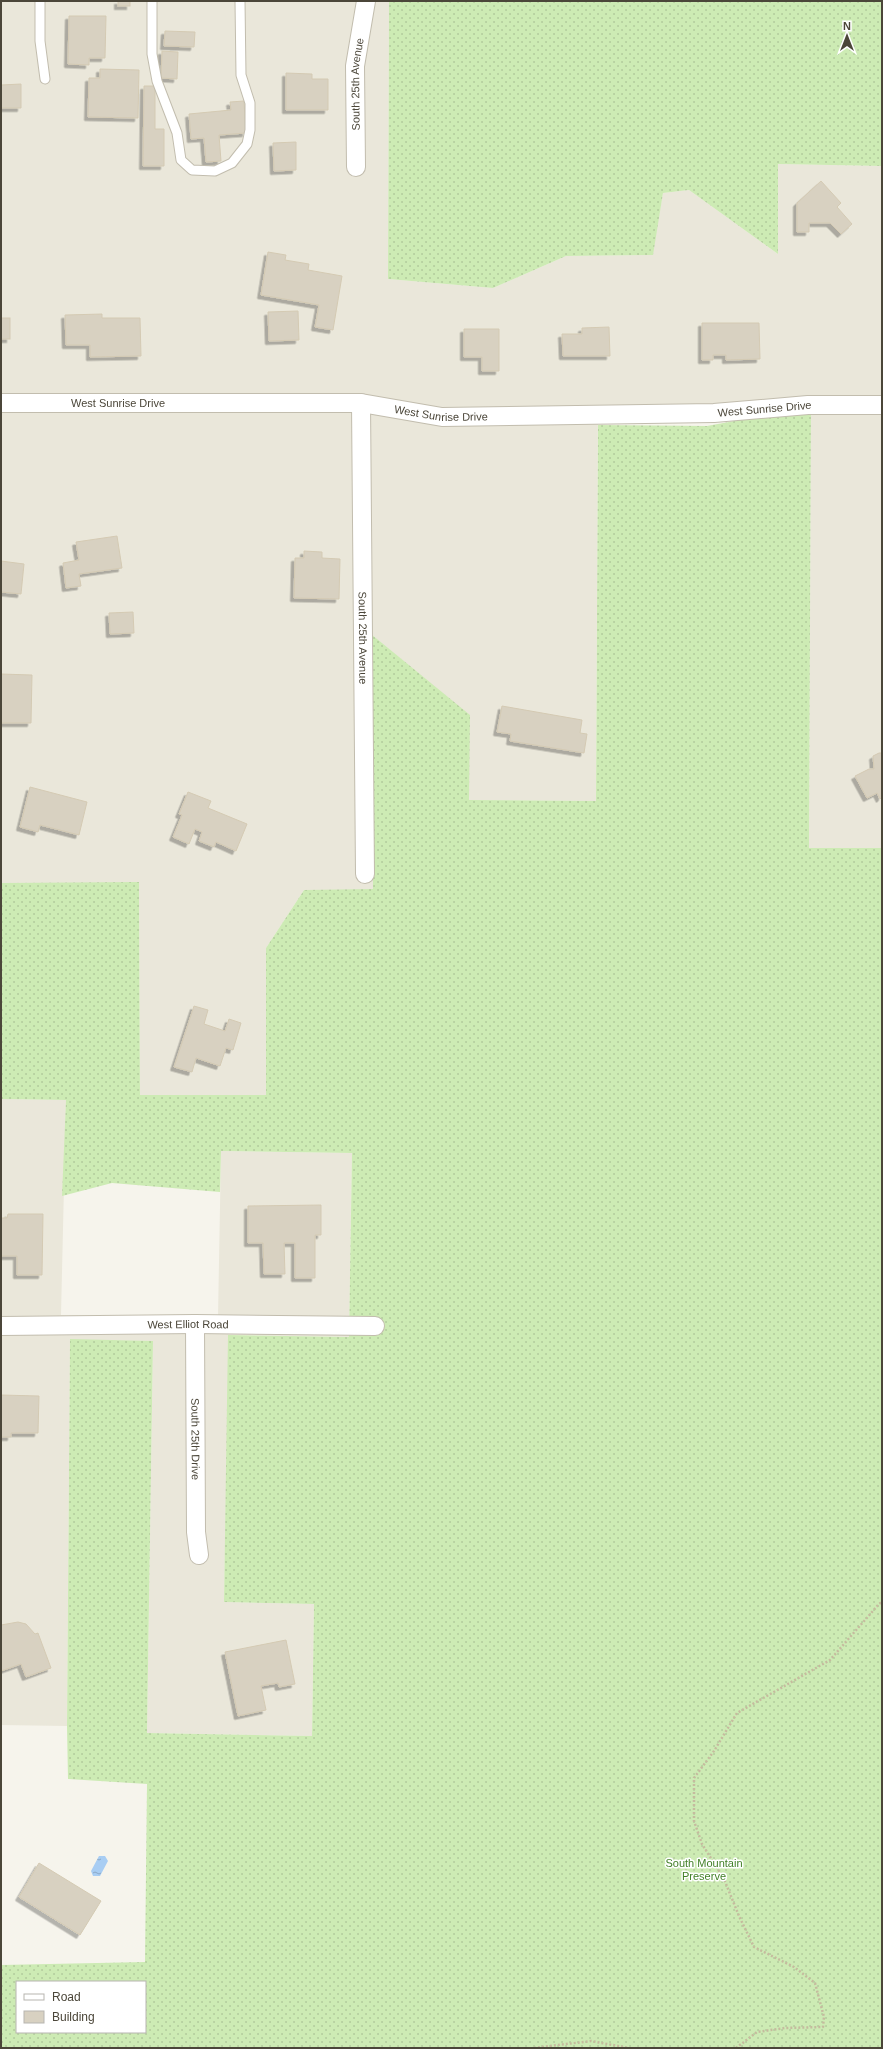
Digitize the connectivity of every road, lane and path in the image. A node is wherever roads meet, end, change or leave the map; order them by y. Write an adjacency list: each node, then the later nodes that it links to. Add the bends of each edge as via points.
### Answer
1 (40, 1): 5 (lane, via 40,41)
2 (152, 1): 3 (lane, via 152,54 156,81 177,133 181,160 192,170 215,171 232,163 247,144 250,130 250,103 241,75)
3 (240, 1)
4 (366, 1): 6 (street, South 25th Avenue, via 355,66)
5 (45, 79)
6 (356, 167)
7 (1, 403): 8 (street, West Sunrise Drive)
8 (361, 403): 9 (street, West Sunrise Drive, via 442,417 714,413 808,405); 10 (street, South 25th Avenue)
9 (882, 405)
10 (365, 874)
11 (195, 1324): 12 (street, West Elliot Road); 13 (street, West Elliot Road); 14 (street, South 25th Drive, via 196,1532)
12 (1, 1326)
13 (375, 1326)
14 (199, 1555)
15 (882, 1602): 18 (path, via 830,1660 737,1713 694,1778 694,1821 702,1844 724,1879 754,1947 794,1967 815,1983 824,2017 823,2027 757,2032)
16 (534, 2048): 17 (path, via 591,2041)
17 (629, 2048)
18 (736, 2048)

